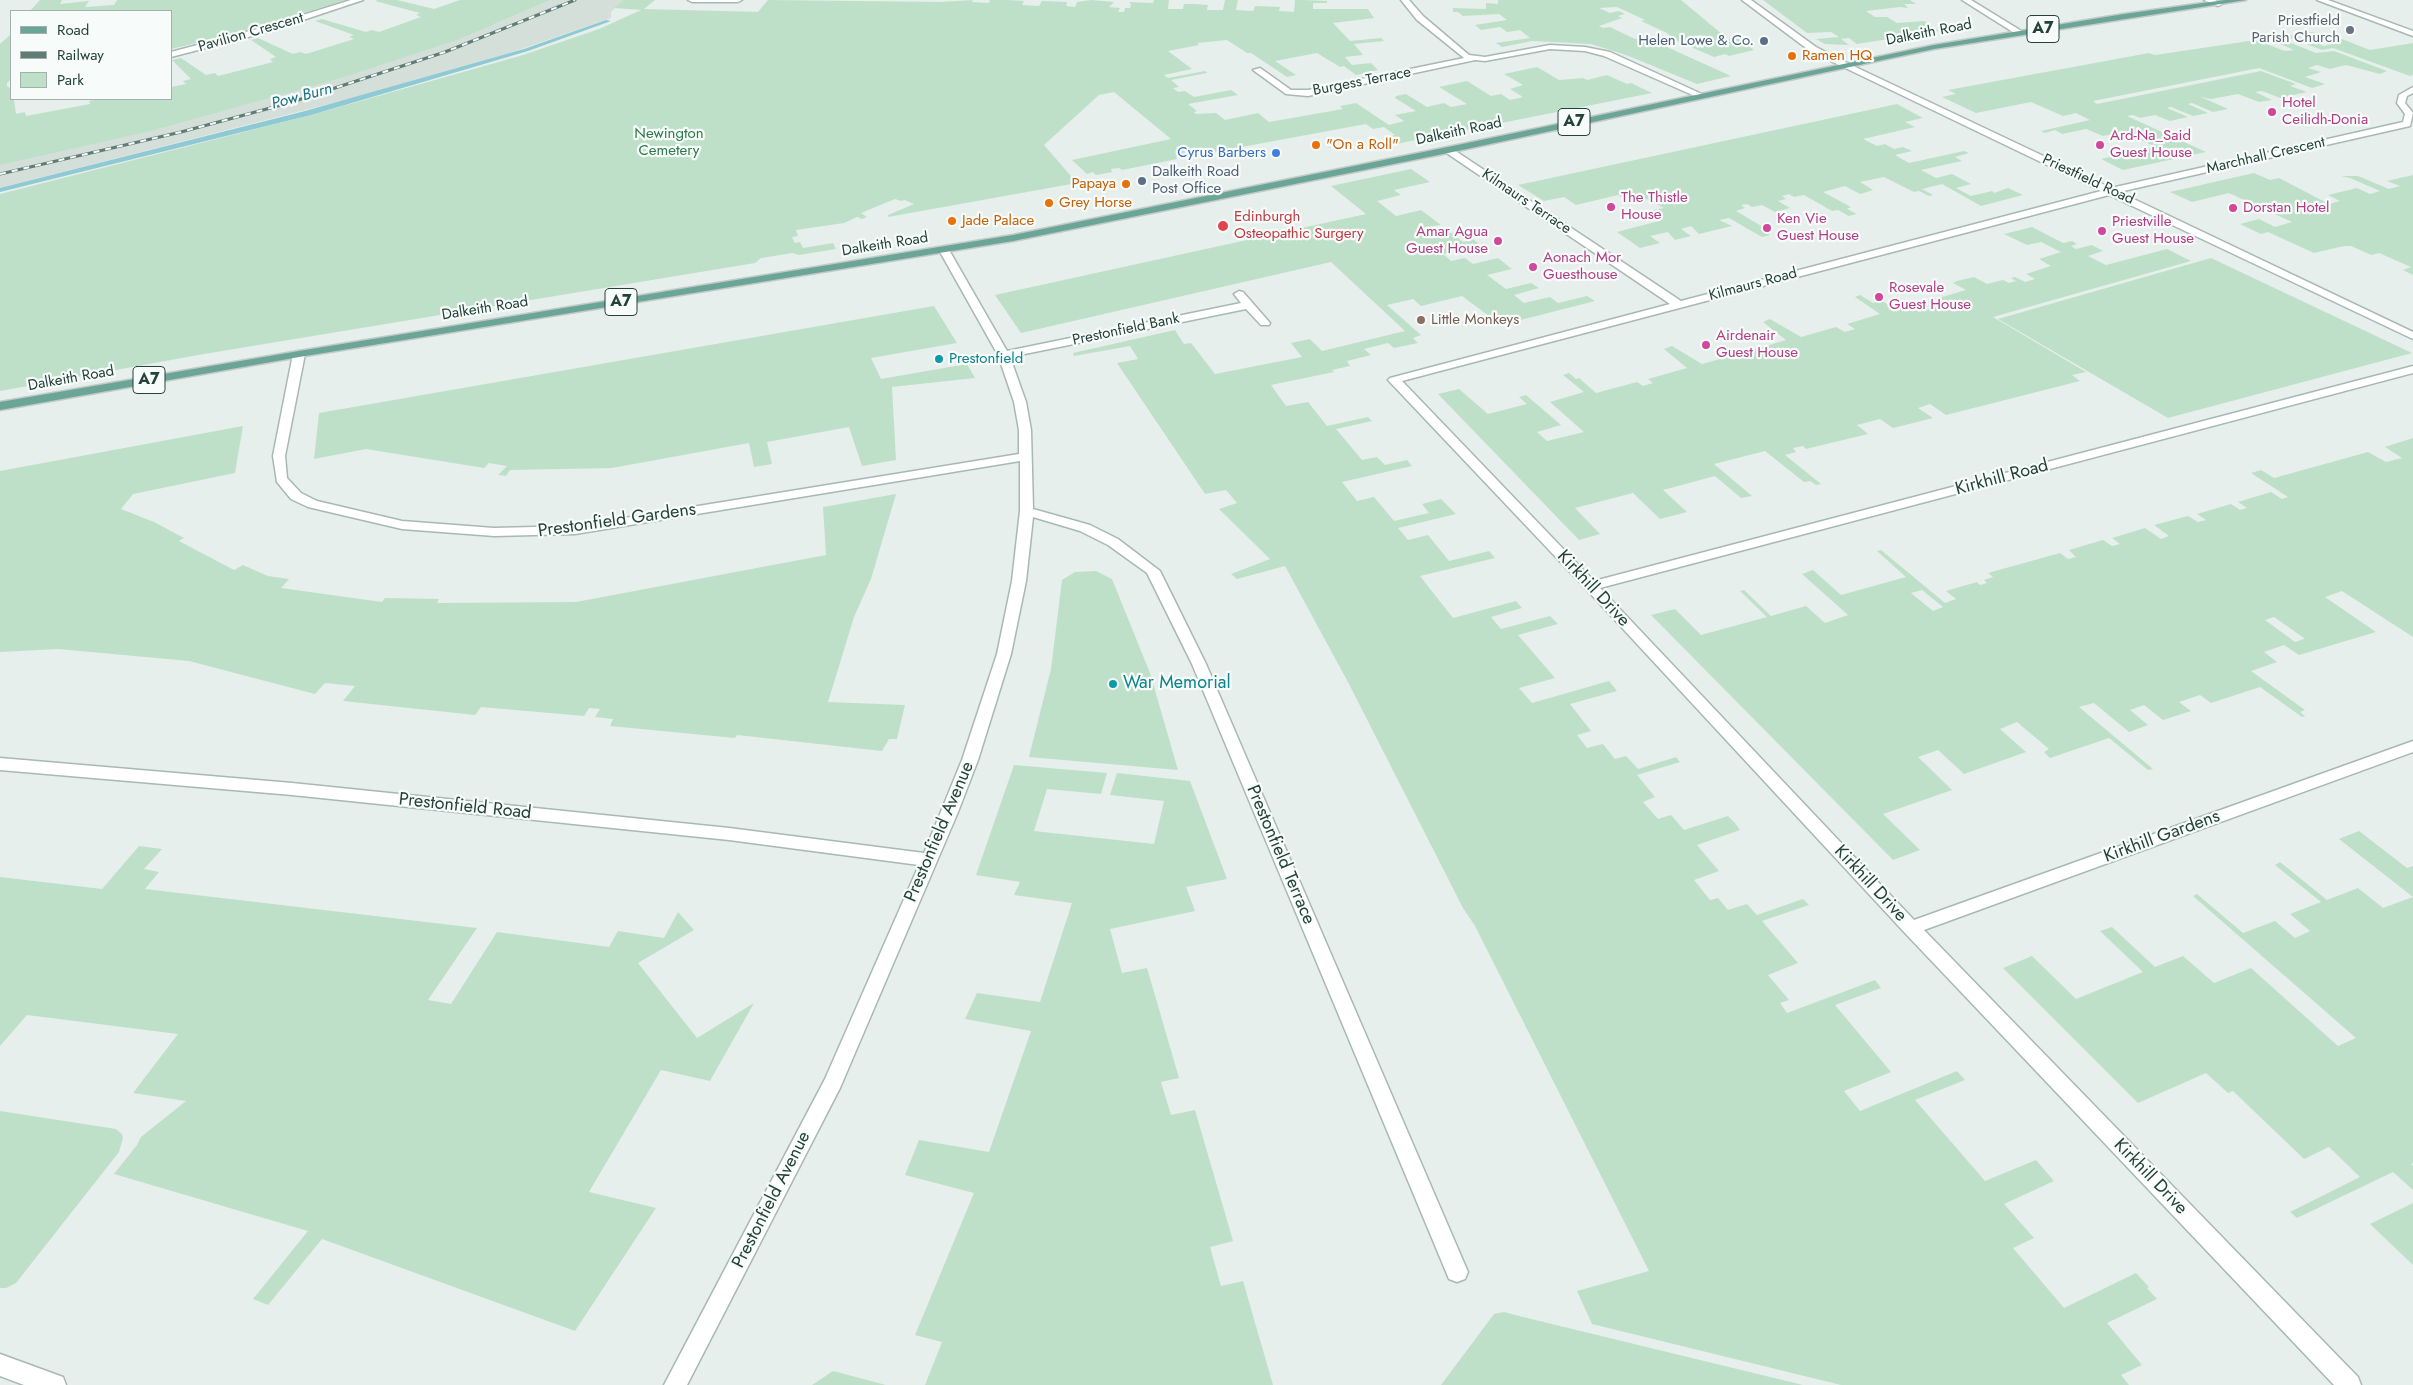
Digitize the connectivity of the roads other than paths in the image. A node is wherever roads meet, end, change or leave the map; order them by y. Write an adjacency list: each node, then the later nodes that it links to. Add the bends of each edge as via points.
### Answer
1 (359, 0): 13 (street, Pavilion Crescent)
2 (692, 0): 3 (street)
3 (738, 0)
4 (1406, 0): 14 (street, via 1420,18)
5 (1746, 0): 15 (street, Priestfield Road, via 1813,49)
6 (1966, 0): 11 (street)
7 (2208, 0): 10 (street)
8 (2242, 0): 10 (main road, Dalkeith Road / A7)
9 (2321, 0): 12 (street)
10 (2218, 4): 11 (main road, Dalkeith Road / A7)
11 (2019, 32): 15 (main road, Dalkeith Road / A7)
12 (2413, 34)
13 (172, 55)
14 (1472, 59): 16 (street, Burgess Terrace, via 1308,93 1289,92); 18 (street, Burgess Terrace, via 1550,47 1586,49 1607,54)
15 (1844, 65): 18 (main road, Dalkeith Road / A7); 21 (street, Priestfield Road)
16 (1257, 70)
17 (2413, 90): 19 (street, Marchhall Crescent, via 2403,95 2401,103)
18 (1700, 95): 20 (main road, Dalkeith Road / A7)
19 (2411, 115): 21 (street, Marchhall Crescent, via 2407,124)
20 (1448, 150): 22 (main road, Dalkeith Road / A7); 25 (street, Kilmaurs Terrace)
21 (2112, 191): 25 (street, Kilmaurs Road); 27 (street, Priestfield Road)
22 (944, 250): 28 (main road, Dalkeith Road / A7); 29 (street, Prestonfield Avenue)
23 (1239, 294): 24 (street)
24 (1249, 305): 26 (street); 29 (street, Prestonfield Bank)
25 (1679, 305): 31 (street, Kilmaurs Road)
26 (1265, 323)
27 (2413, 336)
28 (298, 354): 32 (main road, Dalkeith Road / A7); 33 (street, Prestonfield Gardens, via 279,456 281,479 296,496 313,504 402,525 494,532 575,530)
29 (1004, 355): 33 (street, Prestonfield Avenue, via 1020,402)
30 (2413, 370): 35 (street, Kirkhill Road)
31 (1394, 380): 35 (street, Kirkhill Drive)
32 (0, 406)
33 (1027, 456): 34 (street, Prestonfield Avenue)
34 (1027, 511): 38 (street, Prestonfield Avenue, via 1019,581 1004,654 970,760); 40 (street, Prestonfield Terrace, via 1106,538 1134,555 1153,572 1198,664)
35 (1591, 586): 39 (street, Kirkhill Drive)
36 (2413, 746): 39 (street, Kirkhill Gardens)
37 (0, 764): 38 (street, Prestonfield Road, via 292,789 729,834)
38 (928, 860): 43 (street, Prestonfield Avenue, via 833,1082)
39 (1911, 928): 44 (street, Kirkhill Drive)
40 (1457, 1272)
41 (0, 1365): 42 (street)
42 (55, 1385)
43 (675, 1385)
44 (2350, 1385)

